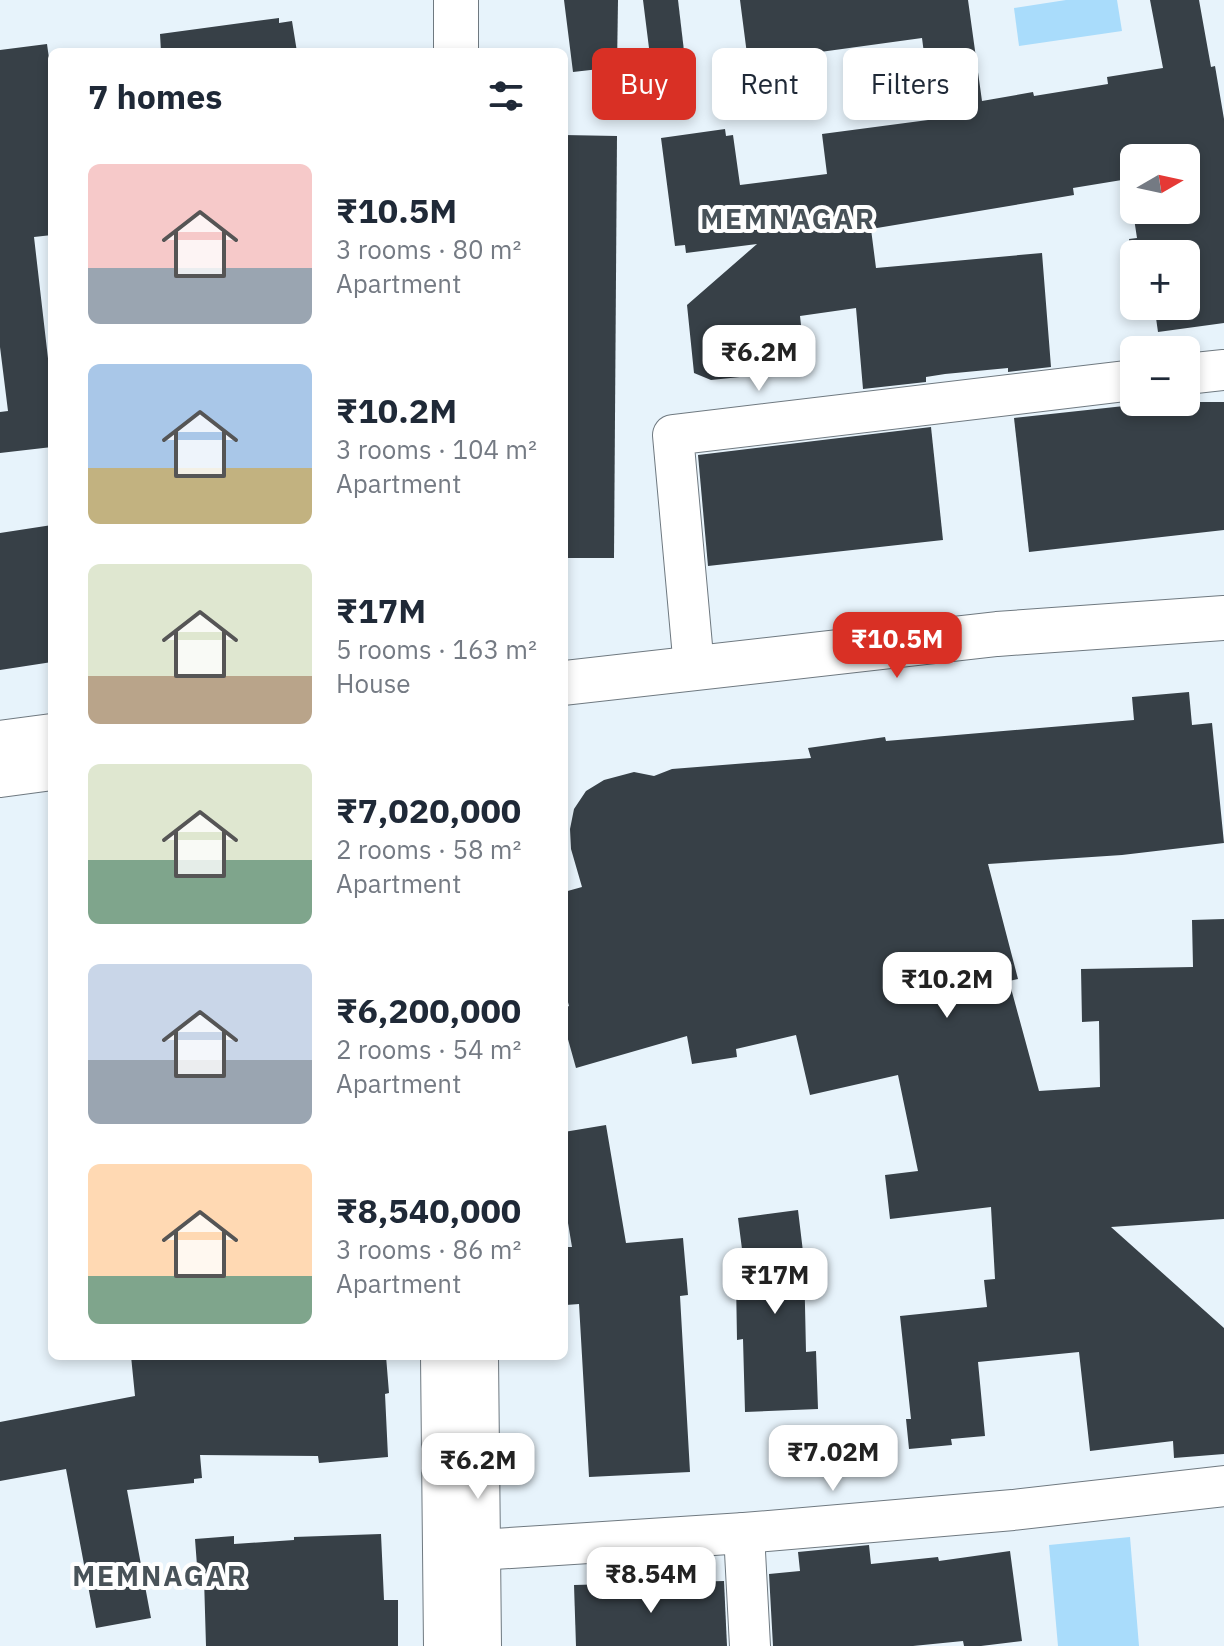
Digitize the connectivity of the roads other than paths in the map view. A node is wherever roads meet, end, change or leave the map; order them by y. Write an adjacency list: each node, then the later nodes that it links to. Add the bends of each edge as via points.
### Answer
1 (430, 0): 3 (street)
2 (456, 0): 4 (street)
3 (430, 48)
4 (456, 48)
5 (1224, 370): 6 (street)
6 (1200, 373)
7 (1120, 382): 10 (street, via 673,435)
8 (1224, 618): 10 (street, via 997,634)
9 (1224, 640): 12 (street, via 999,655)
10 (694, 668): 11 (street)
11 (568, 683)
12 (568, 703)
13 (48, 737): 14 (street)
14 (0, 743)
15 (48, 769): 16 (street)
16 (0, 775)
17 (443, 1360): 21 (street)
18 (476, 1360): 21 (street)
19 (1224, 1486): 20 (street)
20 (744, 1533): 21 (street); 24 (street)
21 (463, 1551): 22 (street); 23 (street)
22 (446, 1646)
23 (479, 1646)
24 (750, 1646)

